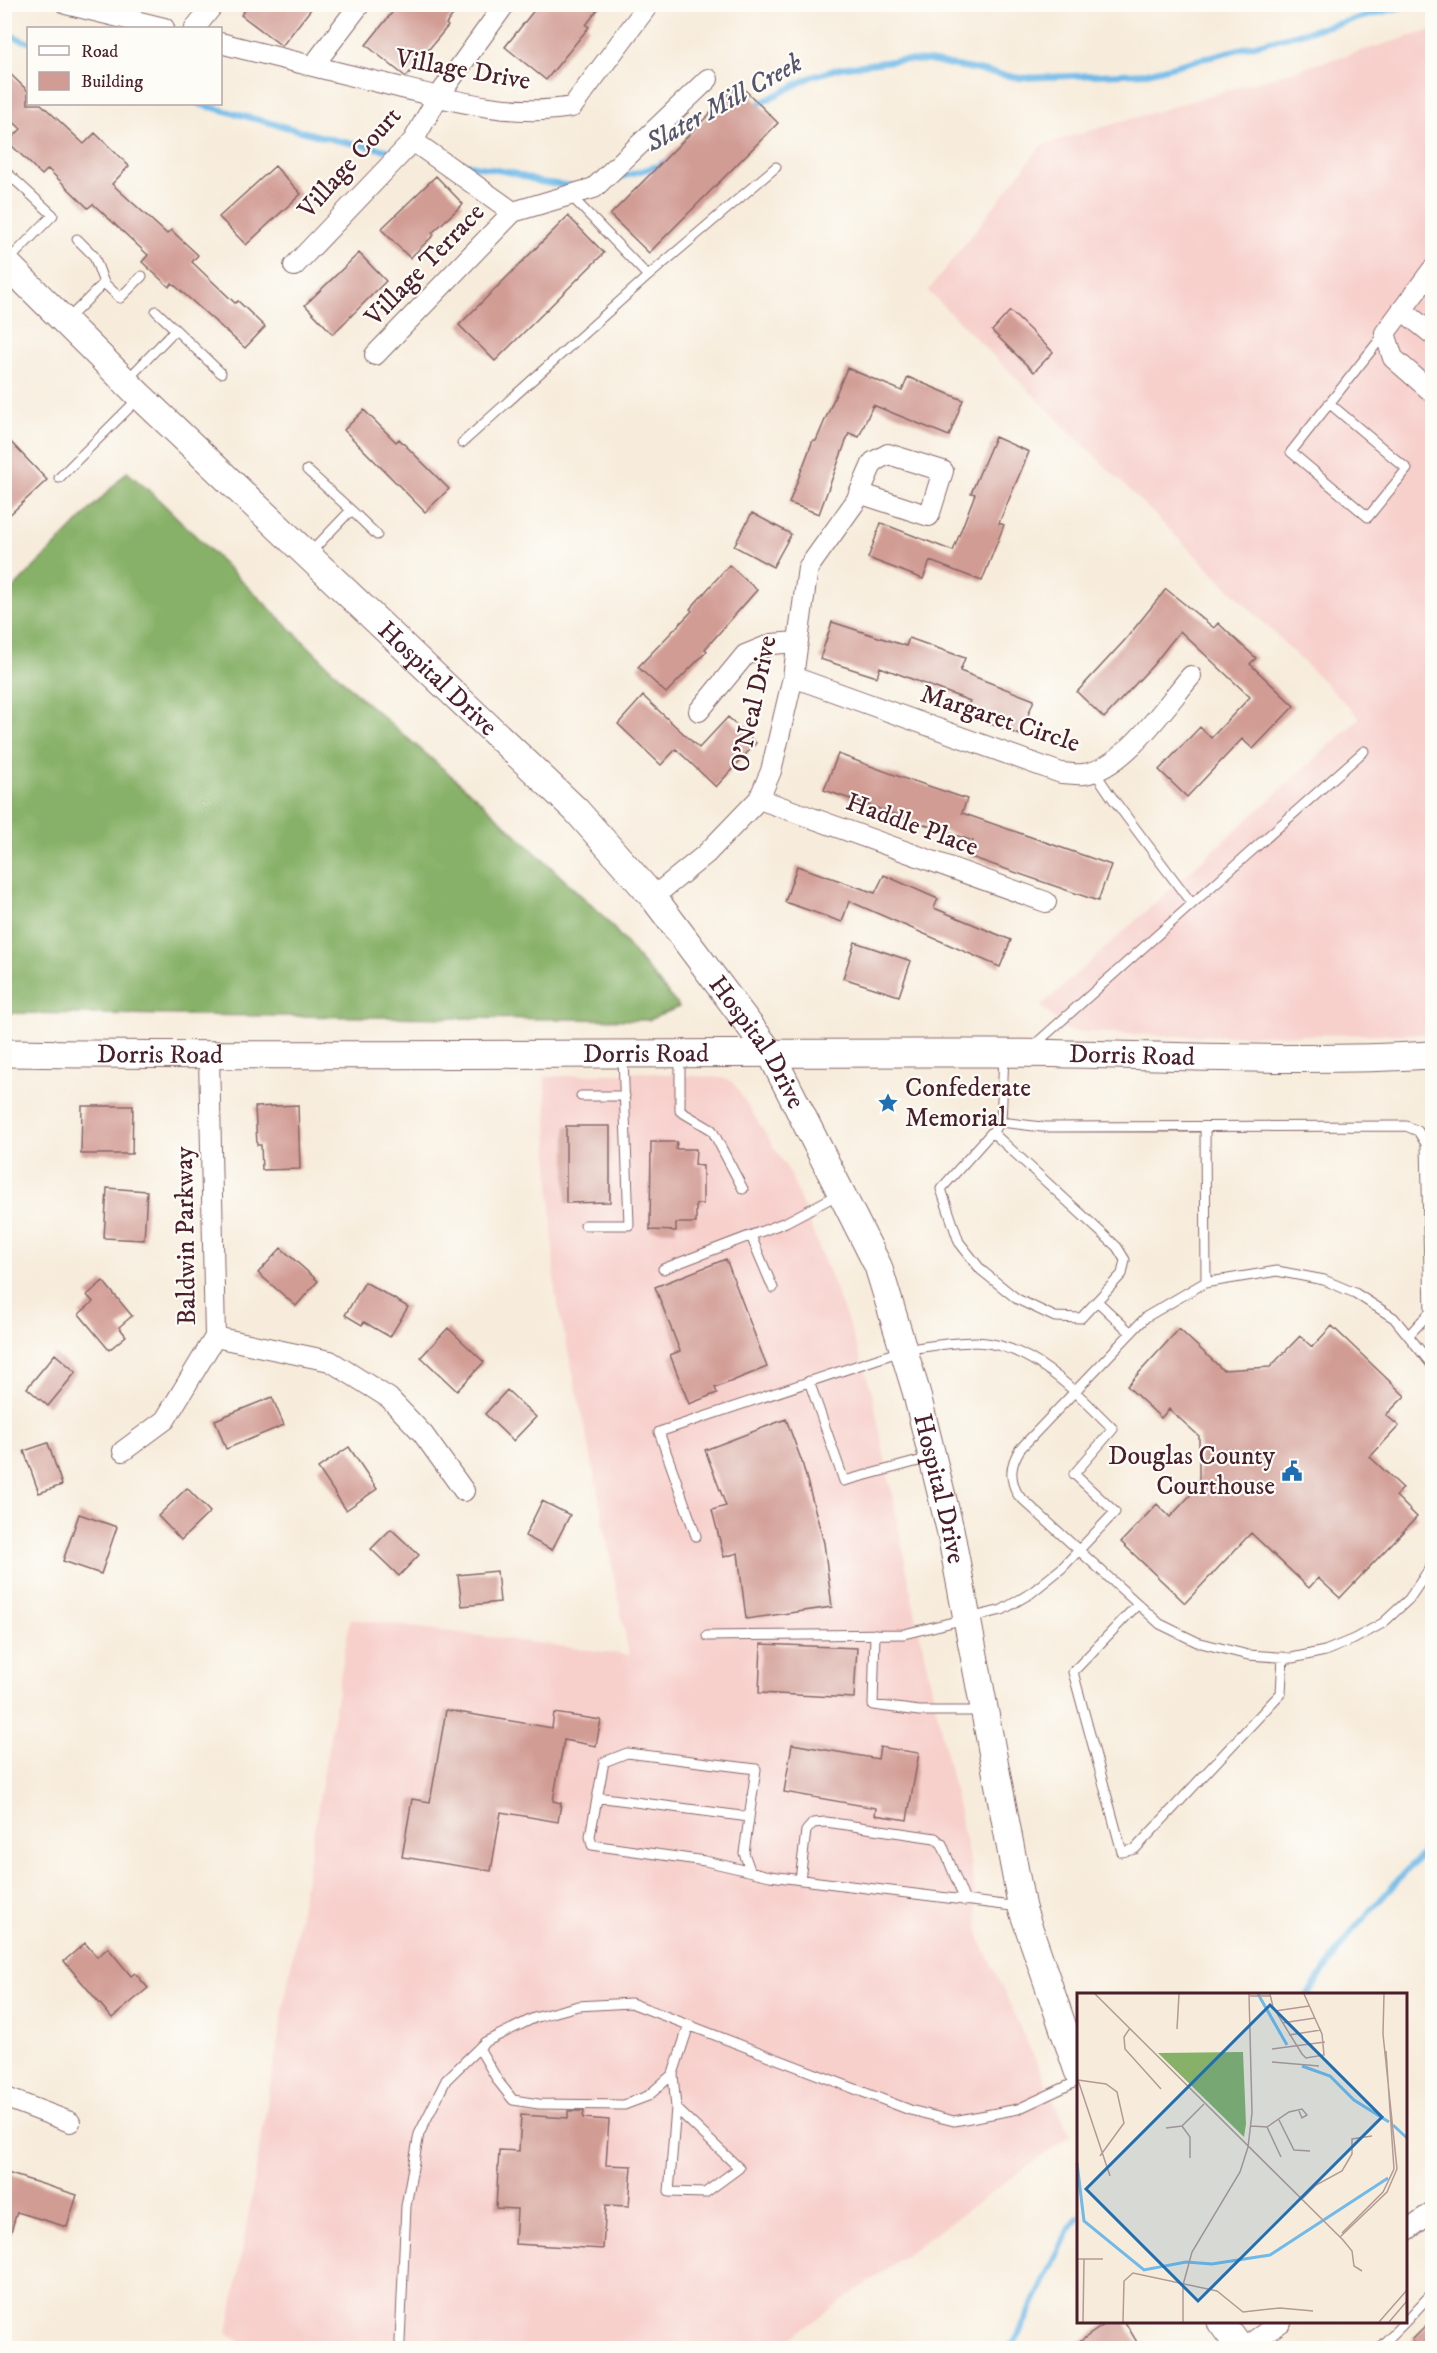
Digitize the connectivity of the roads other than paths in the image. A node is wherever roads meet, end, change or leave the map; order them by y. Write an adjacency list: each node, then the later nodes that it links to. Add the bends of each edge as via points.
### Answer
1 (214, 4): 7 (street)
2 (360, 4): 9 (street)
3 (505, 4): 11 (street, Village Court)
4 (649, 4): 11 (street, Village Drive, via 572,107 515,111)
5 (67, 5): 6 (street)
6 (160, 27)
7 (196, 27)
8 (222, 43): 9 (street, Village Drive)
9 (313, 66): 11 (street, Village Drive)
10 (708, 79): 17 (street, Village Terrace, via 594,188)
11 (438, 97): 12 (street, Village Court)
12 (413, 141): 18 (street, Village Terrace); 20 (street, Village Court)
13 (776, 167): 24 (lane)
14 (4, 170): 15 (lane)
15 (13, 178): 16 (lane); 22 (lane, via 53,215)
16 (4, 187)
17 (570, 195): 18 (street, Village Terrace); 24 (lane)
18 (513, 212): 32 (street, Village Terrace)
19 (77, 239): 25 (lane, via 94,256)
20 (294, 266)
21 (1432, 270): 26 (street)
22 (9, 273): 28 (street, Hospital Drive)
23 (142, 276): 25 (lane, via 120,298)
24 (648, 276): 37 (lane)
25 (104, 283): 28 (lane)
26 (1402, 310): 30 (street); 31 (street)
27 (156, 311): 29 (lane)
28 (66, 322): 34 (street, Hospital Drive)
29 (176, 330): 33 (lane); 34 (lane)
30 (1385, 333): 35 (street, via 1393,358); 36 (lane)
31 (1432, 334)
32 (375, 355)
33 (221, 373)
34 (133, 389): 39 (lane); 43 (street, Hospital Drive)
35 (1432, 392)
36 (1329, 403): 36 (lane, via 1290,452 1368,517 1407,469)
37 (462, 443)
38 (307, 470): 41 (lane)
39 (59, 478)
40 (860, 493): 44 (street, O'Neal Drive, via 808,568)
41 (351, 510): 42 (lane); 43 (lane)
42 (377, 535)
43 (307, 555): 51 (street, Hospital Drive, via 576,810)
44 (796, 642): 46 (street, O'Neal Drive); 47 (street, via 772,644 745,655)
45 (1191, 676): 49 (street, Margaret Circle, via 1133,745 1113,763)
46 (793, 677): 49 (street, Margaret Circle, via 1061,773 1085,774); 50 (street, O'Neal Drive, via 771,771)
47 (699, 711)
48 (1364, 751): 53 (lane)
49 (1094, 770): 53 (lane)
50 (759, 799): 51 (street, O'Neal Drive, via 706,854); 52 (street, Haddle Place)
51 (653, 897): 57 (street, Hospital Drive)
52 (1046, 902)
53 (1192, 904): 55 (lane)
54 (4, 1053): 60 (street, Dorris Road)
55 (1014, 1053): 57 (street, Dorris Road); 59 (street, Dorris Road, via 1356,1059); 63 (lane)
56 (680, 1054): 57 (street, Dorris Road); 58 (street, Dorris Road); 66 (lane, via 680,1111 712,1130)
57 (771, 1054): 67 (street, Hospital Drive)
58 (623, 1055): 60 (street, Dorris Road); 62 (lane)
59 (1432, 1055)
60 (209, 1056): 76 (street, Baldwin Parkway)
61 (581, 1096): 62 (lane)
62 (625, 1096): 68 (lane, via 629,1226)
63 (1001, 1122): 64 (lane, via 1042,1127); 65 (lane)
64 (1205, 1127): 71 (lane); 75 (lane, via 1406,1126 1418,1131 1426,1144 1430,1312)
65 (992, 1132): 73 (lane, via 1117,1247 1125,1260 1122,1274); 73 (lane, via 941,1189 959,1242 981,1270 1017,1299 1055,1317 1081,1318)
66 (743, 1189)
67 (841, 1193): 69 (lane); 77 (street, Hospital Drive, via 878,1266)
68 (585, 1225)
69 (751, 1236): 70 (lane); 72 (lane)
70 (663, 1269)
71 (1206, 1283): 74 (lane, via 1146,1317); 75 (lane, via 1277,1271 1324,1280 1355,1293 1394,1318)
72 (773, 1288)
73 (1097, 1301): 74 (lane)
74 (1131, 1333): 80 (lane)
75 (1409, 1335): 78 (lane)
76 (215, 1337): 81 (street, Baldwin Parkway, via 165,1420); 83 (street, via 330,1360 389,1398 423,1434)
77 (904, 1350): 79 (lane); 80 (lane, via 979,1342 1015,1351); 82 (street, Hospital Drive)
78 (1432, 1365)
79 (809, 1381): 82 (lane, via 844,1481); 84 (lane, via 659,1432)
80 (1075, 1391): 85 (lane, via 1020,1449 1011,1473 1018,1495); 85 (lane, via 1113,1429 1074,1474 1114,1512)
81 (123, 1451)
82 (932, 1457): 88 (street, Hospital Drive)
83 (464, 1491)
84 (696, 1536)
85 (1078, 1551): 87 (lane); 88 (lane, via 1031,1593 1002,1610)
86 (1432, 1564): 91 (lane, via 1409,1599 1383,1623 1325,1651)
87 (1138, 1604): 91 (lane, via 1160,1624 1197,1642 1248,1655); 91 (lane, via 1073,1672 1122,1852 1134,1849 1281,1693)
88 (966, 1618): 89 (lane, via 904,1634); 92 (street, Hospital Drive)
89 (875, 1634): 90 (lane); 92 (lane, via 873,1706)
90 (707, 1636)
91 (1283, 1658)
92 (983, 1711): 98 (street, Hospital Drive)
93 (597, 1797): 94 (lane); 94 (lane, via 604,1762 627,1753 756,1769); 95 (lane, via 592,1845)
94 (749, 1817): 95 (lane, via 744,1853)
95 (750, 1870): 96 (lane)
96 (800, 1880): 97 (lane); 97 (lane, via 806,1831 813,1823 826,1822 935,1838 942,1844)
97 (965, 1901): 98 (lane)
98 (1022, 1908): 101 (street, Hospital Drive)
99 (689, 2025): 100 (lane, via 631,2003 578,2006 534,2018); 102 (lane); 103 (lane, via 910,2110 954,2121 1018,2109)
100 (479, 2048): 102 (lane, via 513,2100 540,2104 624,2105 648,2096); 114 (lane, via 446,2080 419,2134 406,2206)
101 (1077, 2069)
102 (673, 2074): 105 (lane)
103 (1077, 2081)
104 (4, 2097): 106 (street)
105 (676, 2108): 105 (lane, via 739,2168 705,2193 669,2192)
106 (70, 2122)
107 (1432, 2212): 108 (street)
108 (1407, 2230)
109 (1432, 2293): 110 (lane)
110 (1407, 2319)
111 (1222, 2323): 115 (street)
112 (1280, 2323): 115 (street)
113 (1403, 2323): 116 (lane)
114 (400, 2342)
115 (1242, 2349)
116 (1379, 2349)

